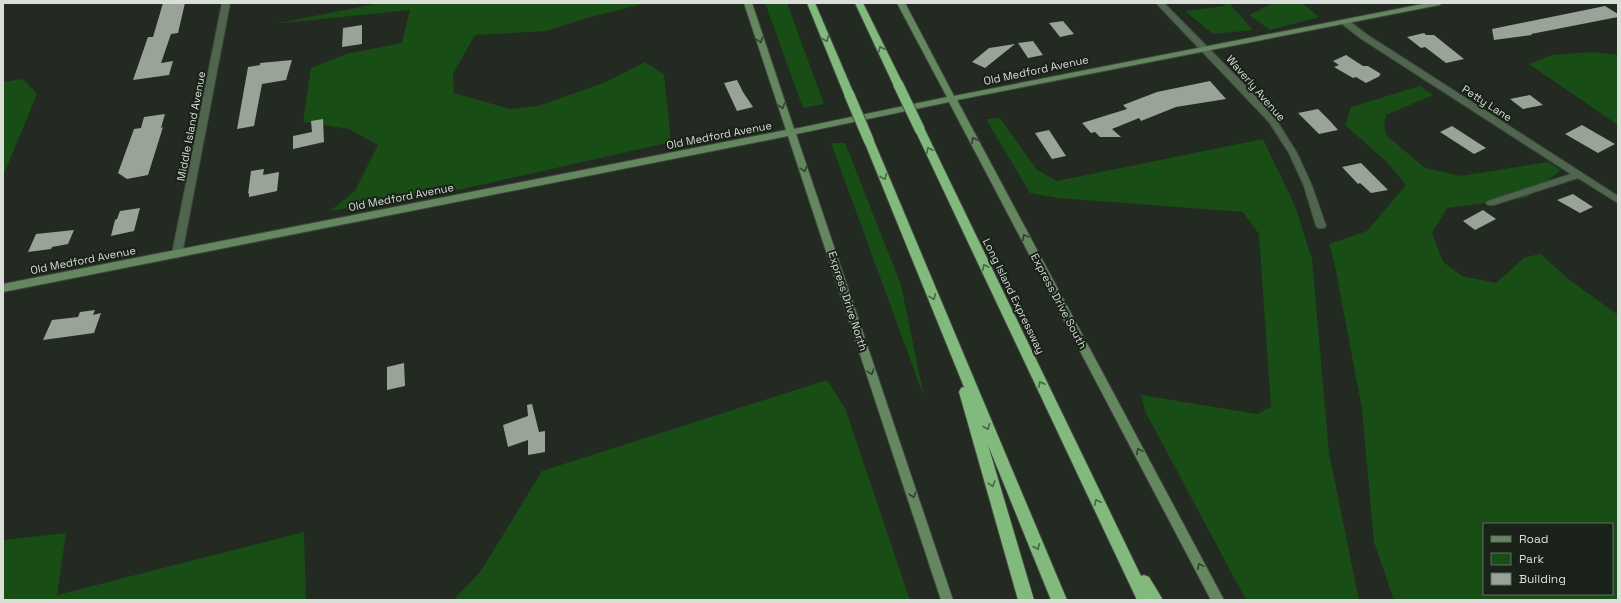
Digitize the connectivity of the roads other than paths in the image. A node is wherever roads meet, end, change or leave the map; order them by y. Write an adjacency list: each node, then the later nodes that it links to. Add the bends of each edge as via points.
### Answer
1 (226, 3): 16 (street, Middle Island Avenue)
2 (748, 3): 11 (street, Express Drive North, one-way to 11)
3 (811, 3): 18 (highway, one-way to 18, bridge)
4 (859, 3): 19 (highway, Long Island Expressway, one-way to 4, bridge)
5 (901, 3): 10 (street, Express Drive South)
6 (1160, 3): 9 (street, Waverly Avenue)
7 (1439, 3): 8 (street, Old Medford Avenue)
8 (1345, 22): 9 (street, Old Medford Avenue); 12 (street, Petty Lane)
9 (1205, 48): 10 (street, Old Medford Avenue); 15 (street, Waverly Avenue, via 1272,120 1293,153 1308,186)
10 (952, 99): 11 (street, Old Medford Avenue); 25 (street, Express Drive South, one-way to 10)
11 (791, 132): 16 (street, Old Medford Avenue); 20 (street, Express Drive North, one-way to 20)
12 (1578, 175): 13 (street, Petty Lane); 14 (street)
13 (1618, 200)
14 (1491, 203)
15 (1320, 226)
16 (177, 254): 17 (street, Old Medford Avenue)
17 (3, 288)
18 (950, 339): 21 (highway, one-way to 21); 22 (highway, one-way to 22)
19 (1108, 524): 23 (highway, Long Island Expressway); 24 (highway)
20 (947, 600)
21 (1026, 600)
22 (1059, 600)
23 (1145, 600)
24 (1154, 600)
25 (1218, 600)

